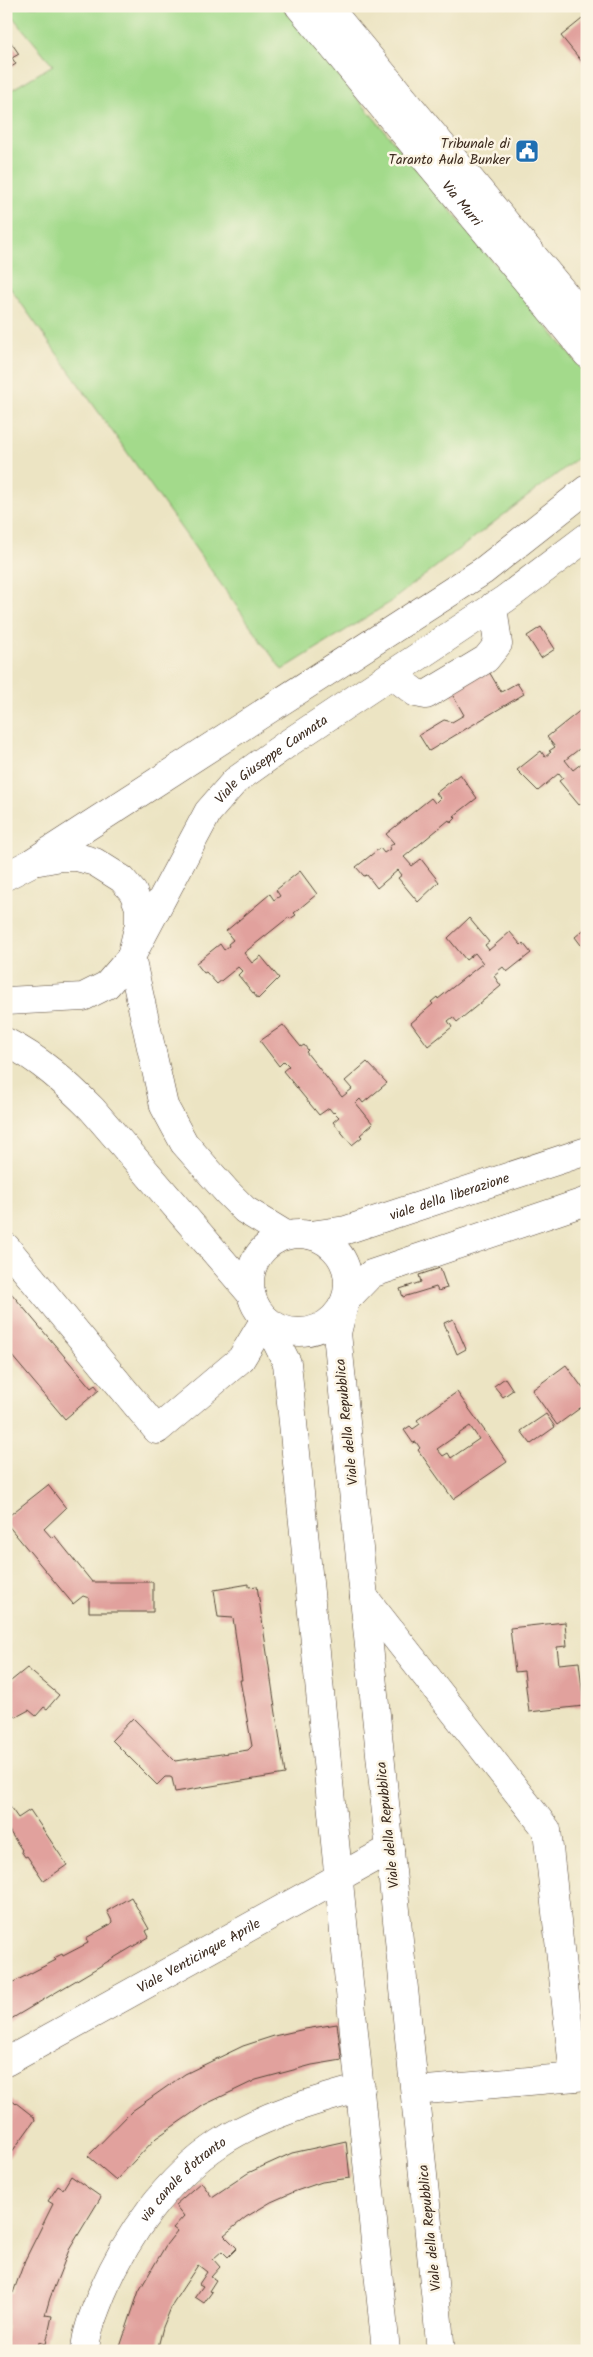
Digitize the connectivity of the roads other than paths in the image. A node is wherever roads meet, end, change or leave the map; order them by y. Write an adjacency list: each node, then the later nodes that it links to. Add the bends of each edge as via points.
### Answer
1 (299, 6): 4 (street, Via Murri)
2 (327, 6): 3 (street, Via Murri)
3 (587, 321)
4 (587, 354)
5 (587, 489): 8 (street, via 483,571)
6 (587, 537): 7 (street, Viale Giuseppe Cannata)
7 (493, 606): 9 (street, Viale Giuseppe Cannata); 9 (street, via 498,644 486,659 426,695 416,694)
8 (383, 638): 9 (street); 10 (street)
9 (396, 671): 12 (street, Viale Giuseppe Cannata, via 255,766 218,798 196,832)
10 (31, 863): 11 (street); 12 (street, via 77,857 95,862 122,879 138,907 139,924)
11 (6, 876)
12 (131, 957): 13 (street, Viale Giuseppe Cannata, via 107,985 83,997); 17 (street, via 164,1106 184,1143 245,1210)
13 (6, 1001)
14 (6, 1042): 19 (street, via 64,1080)
15 (587, 1151): 17 (street, viale della liberazione, via 346,1230)
16 (587, 1201): 20 (street, via 371,1274)
17 (298, 1235): 19 (street, via 272,1242 261,1252 250,1279); 20 (street, via 326,1241 338,1252 346,1267 349,1284)
18 (6, 1247): 21 (street, via 157,1430 241,1359)
19 (251, 1294): 21 (street)
20 (345, 1300): 21 (street, via 331,1320 310,1331 278,1328); 22 (street, Viale della Repubblica, via 337,1333)
21 (266, 1319): 24 (street, via 286,1363)
22 (364, 1597): 23 (street, Viale della Repubblica); 26 (street, via 548,1830)
23 (390, 1849): 24 (street, Viale Venticinque Aprile); 28 (street, Viale della Repubblica)
24 (340, 1877): 25 (street, Viale Venticinque Aprile); 27 (street)
25 (6, 2062)
26 (581, 2077): 28 (street)
27 (361, 2088): 29 (street, via canale d'otranto, via 298,2105 257,2124 220,2143 188,2169 137,2226 115,2264 94,2312); 30 (street)
28 (415, 2090): 31 (street, Viale della Repubblica)
29 (84, 2351)
30 (386, 2351)
31 (441, 2351)

